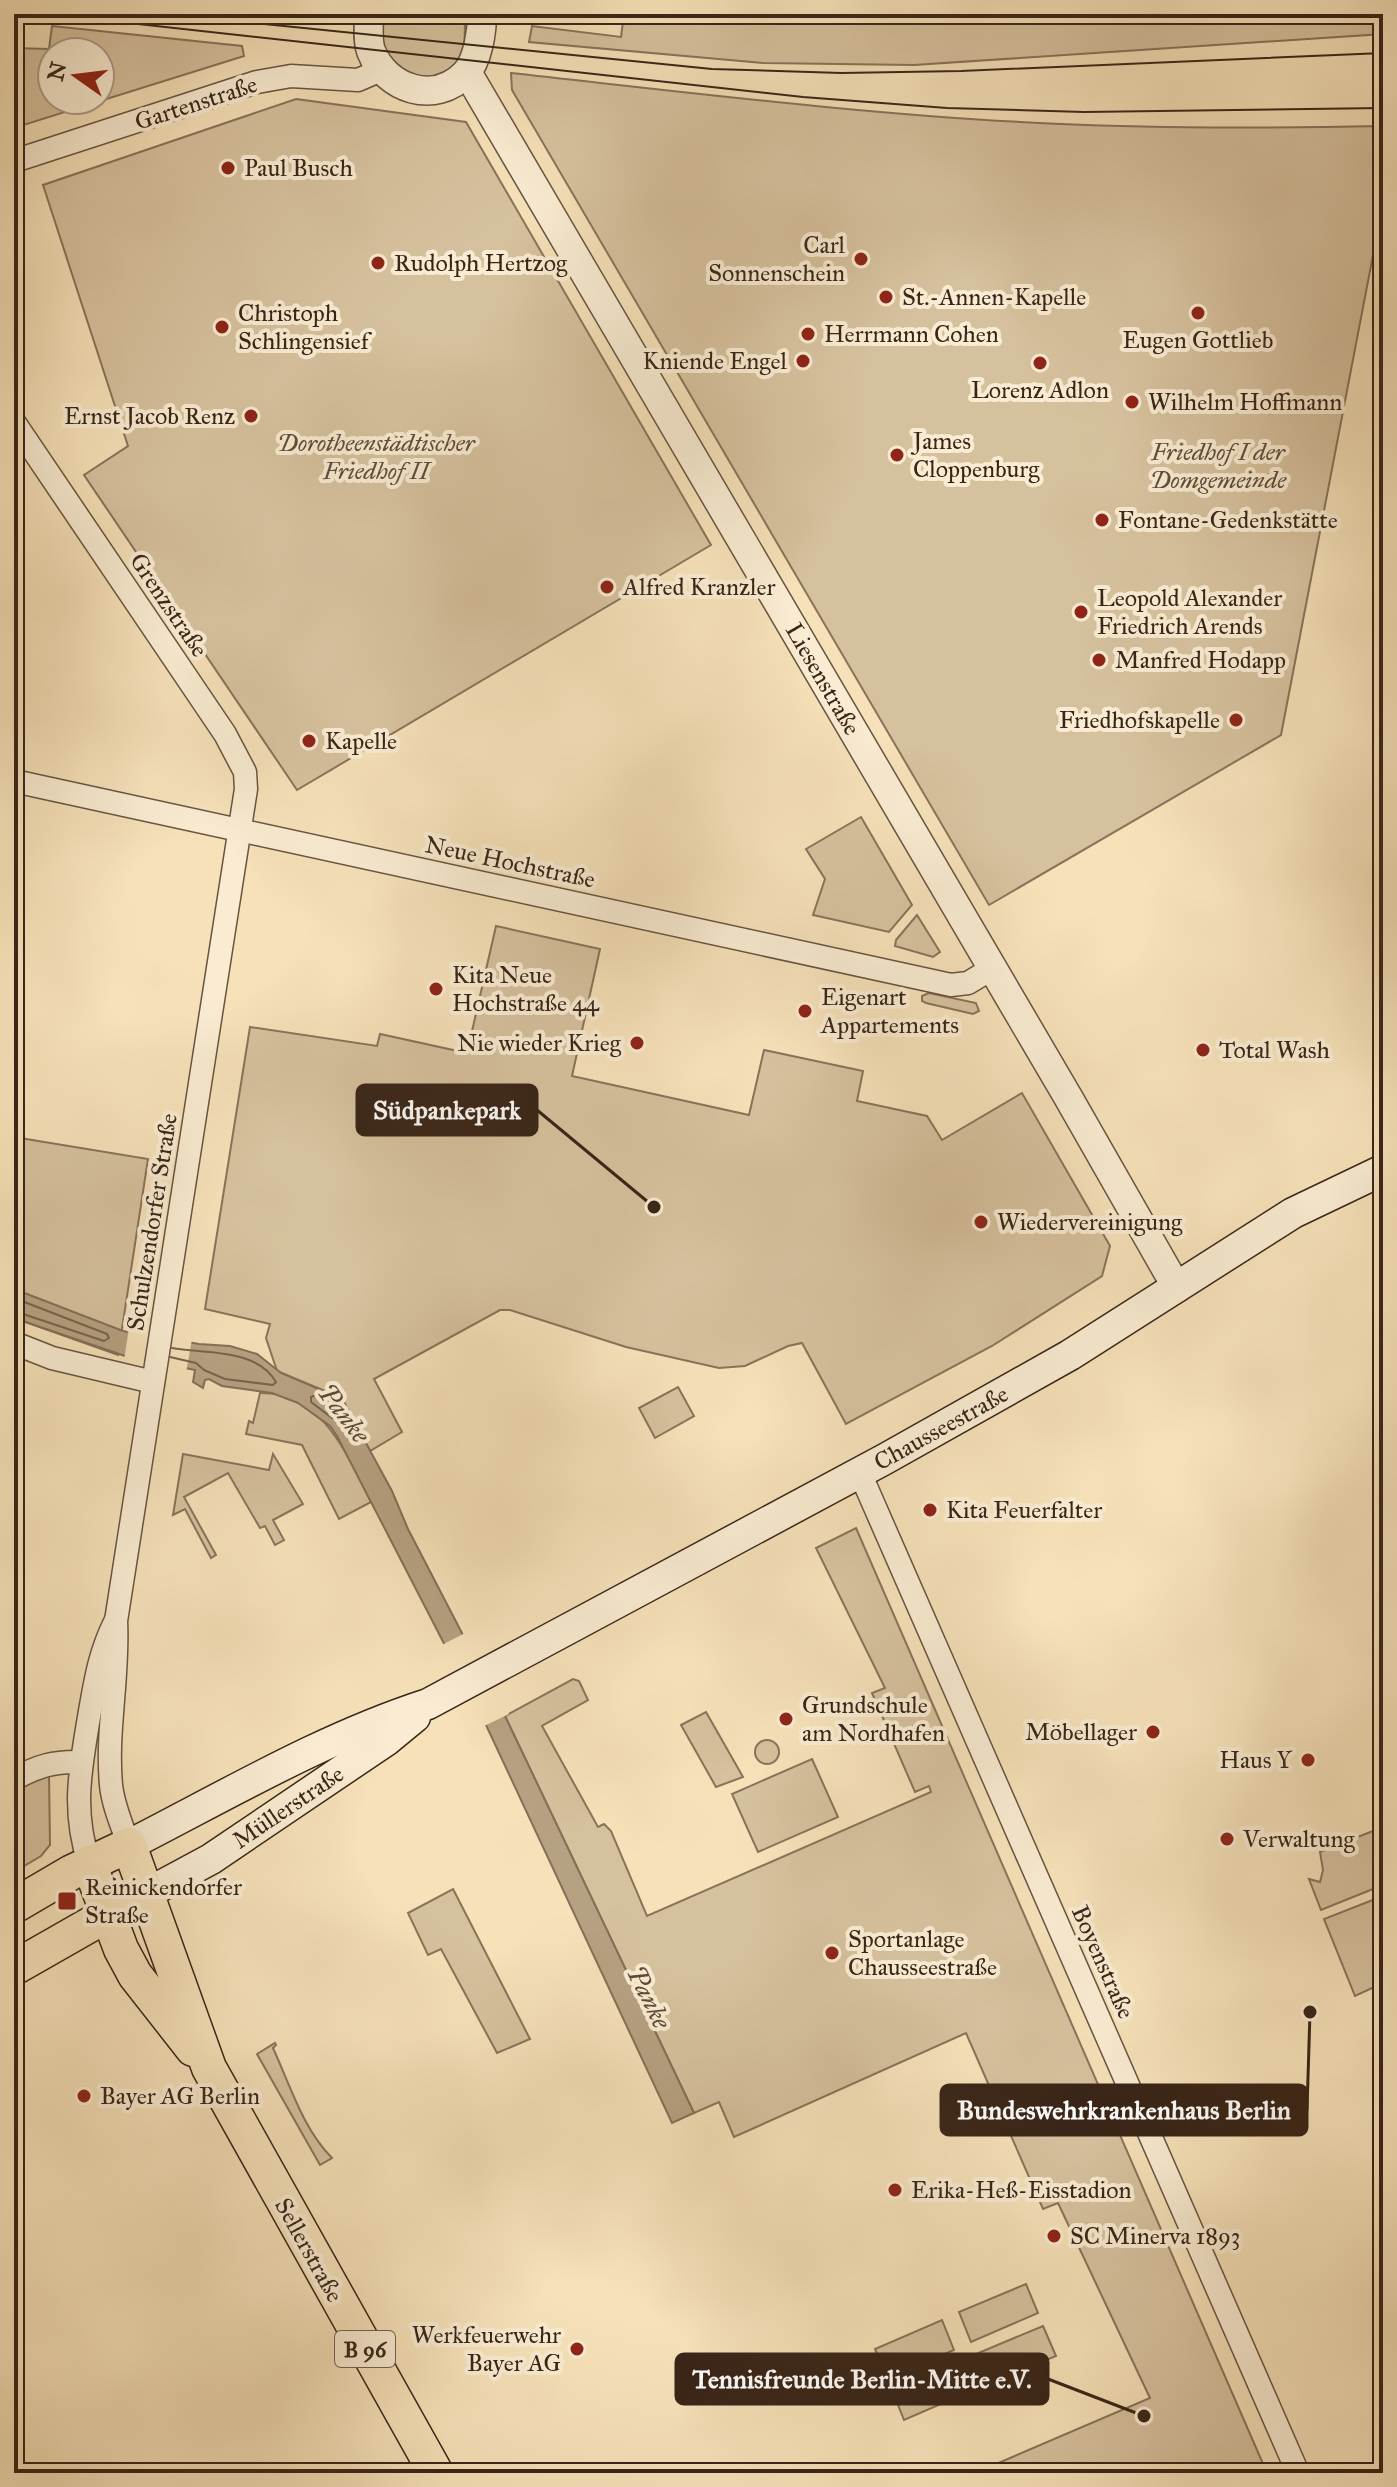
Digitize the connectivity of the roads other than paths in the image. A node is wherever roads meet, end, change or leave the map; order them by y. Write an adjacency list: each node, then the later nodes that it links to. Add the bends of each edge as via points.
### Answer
1 (369, 14): 3 (street, via 369,48)
2 (482, 14): 4 (street)
3 (381, 70): 4 (street, via 403,87 430,91); 5 (street, Gartenstraße, via 358,80 291,76 257,82)
4 (467, 72): 9 (street, Liesenstraße)
5 (14, 161)
6 (14, 422): 8 (street, Grenzstraße, via 235,752 245,772)
7 (14, 781): 8 (street, Neue Hochstraße)
8 (240, 830): 9 (street, Neue Hochstraße, via 951,985 968,983); 13 (street, Schulzendorfer Straße)
9 (993, 968): 11 (street, Liesenstraße)
10 (1383, 1170): 11 (main road, Chausseestraße, via 1293,1213)
11 (1177, 1288): 14 (main road, Chausseestraße)
12 (14, 1343): 13 (street, via 52,1358)
13 (155, 1375): 15 (street, Schulzendorfer Straße)
14 (860, 1473): 16 (main road, Chausseestraße); 28 (street, Boyenstraße)
15 (116, 1621): 18 (street, Schulzendorfer Straße, via 102,1648); 20 (street, Schulzendorfer Straße, via 111,1788)
16 (475, 1679): 17 (main road, Müllerstraße)
17 (428, 1704): 20 (main road, Müllerstraße, via 275,1768); 22 (main road, Müllerstraße, via 387,1740 286,1810)
18 (81, 1762): 19 (street, via 41,1764); 21 (street, Schulzendorfer Straße, via 78,1815)
19 (14, 1779)
20 (129, 1845): 21 (main road, Müllerstraße); 22 (main road, Sellerstraße / B 96)
21 (89, 1863): 23 (main road, Müllerstraße); 24 (main road, Sellerstraße / B 96)
22 (146, 1894): 24 (main road, Müllerstraße); 26 (main road, Sellerstraße / B 96)
23 (14, 1906)
24 (108, 1914): 25 (main road, Müllerstraße); 26 (main road, Sellerstraße / B 96, via 135,1975)
25 (14, 1968)
26 (209, 2068): 27 (main road, Sellerstraße / B 96)
27 (436, 2473)
28 (1298, 2473)

